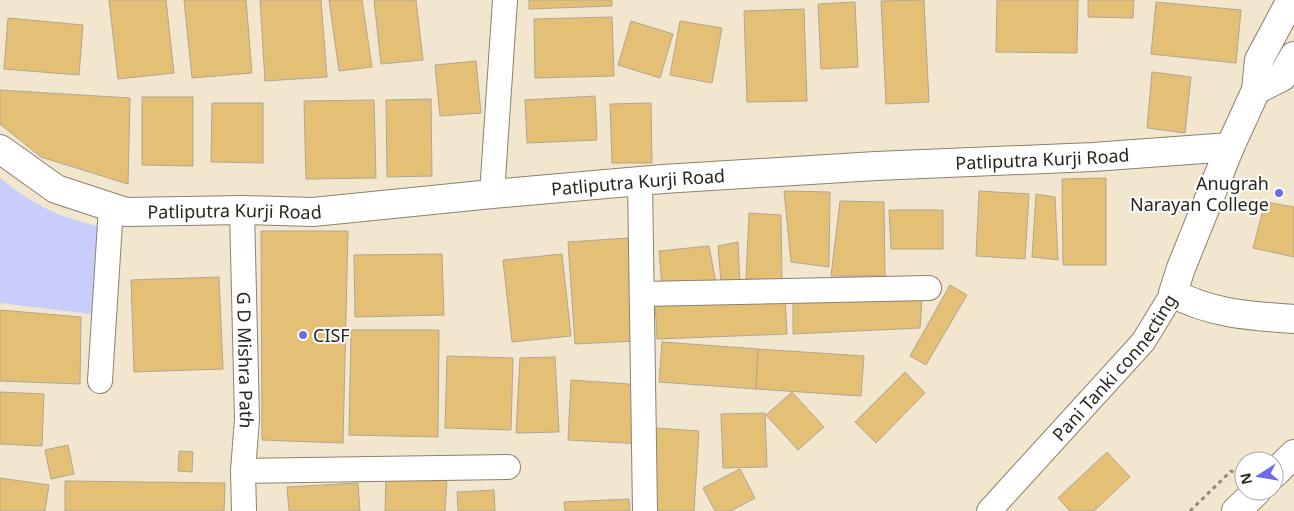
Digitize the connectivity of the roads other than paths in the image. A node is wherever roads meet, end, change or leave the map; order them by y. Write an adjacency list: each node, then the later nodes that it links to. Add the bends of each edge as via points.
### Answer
1 (505, 0): 8 (street)
2 (1291, 0): 4 (street, via 1259,60)
3 (1294, 56): 4 (street, via 1282,77)
4 (1256, 90): 5 (street)
5 (1230, 147): 7 (street, Patliputra Kurji Road); 12 (street, Pani Tanki connecting)
6 (0, 148): 9 (street, Patliputra Kurji Road, via 56,189)
7 (640, 181): 8 (street, Patliputra Kurji Road); 13 (street)
8 (492, 194): 10 (street, Patliputra Kurji Road, via 313,212)
9 (111, 207): 10 (street, Patliputra Kurji Road, via 126,212); 15 (street)
10 (242, 210): 19 (street, G D Mishra Path, via 247,419)
11 (930, 288): 13 (street)
12 (1173, 293): 14 (street, via 1188,302 1240,315); 23 (street, Pani Tanki connecting, via 1143,342)
13 (642, 294): 22 (street)
14 (1294, 319)
15 (100, 381)
16 (1294, 454): 17 (street)
17 (1284, 464)
18 (508, 467): 19 (street)
19 (243, 471): 21 (street, G D Mishra Path)
20 (1246, 501): 24 (street)
21 (244, 511)
22 (645, 511)
23 (989, 511)
24 (1236, 511)

